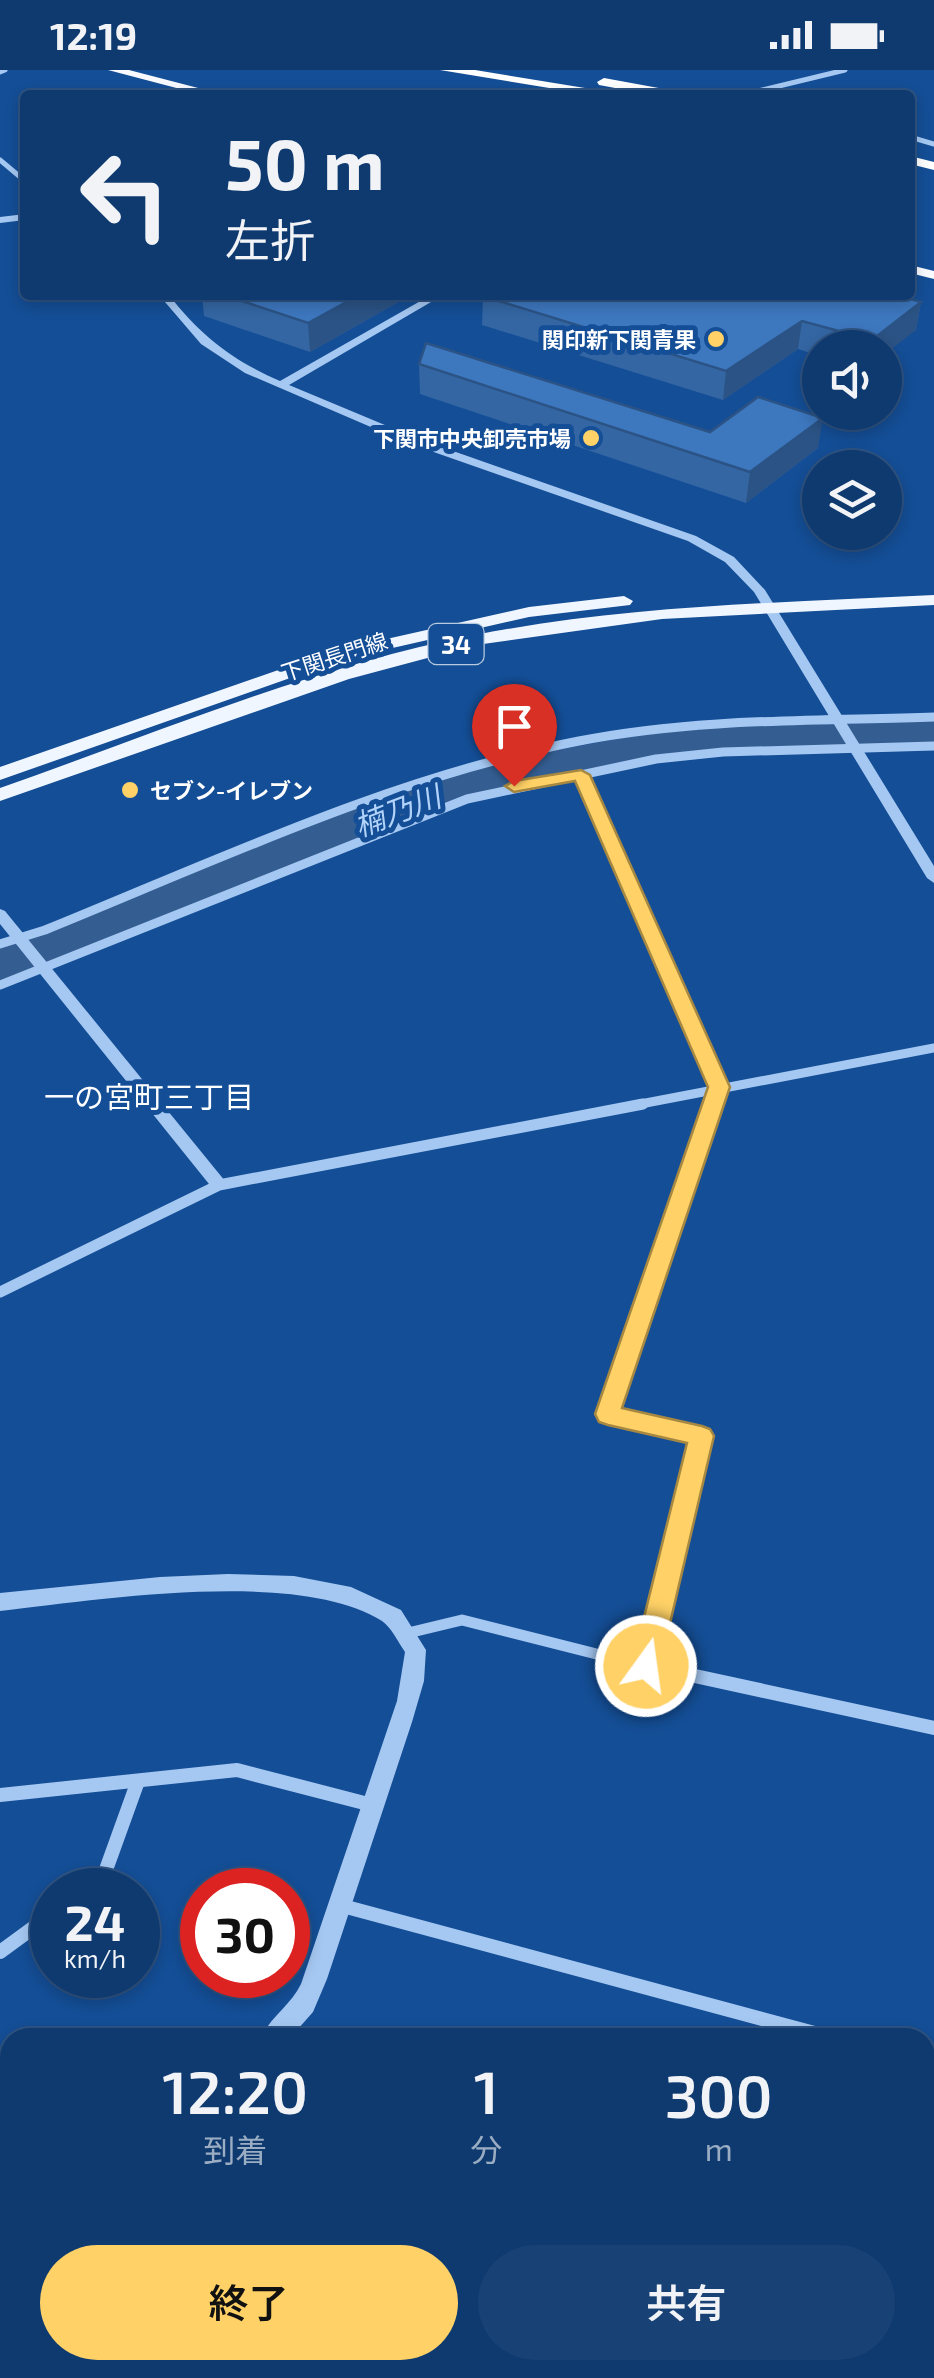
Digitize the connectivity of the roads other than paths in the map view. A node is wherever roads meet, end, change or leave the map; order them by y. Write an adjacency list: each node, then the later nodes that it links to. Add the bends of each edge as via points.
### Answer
1 (114, 70): 5 (highway)
2 (447, 70): 6 (highway)
3 (522, 70): 7 (highway)
4 (845, 70): 8 (street)
5 (198, 90)
6 (587, 90)
7 (644, 90)
8 (761, 90)
9 (0, 160): 10 (street)
10 (20, 177)
11 (168, 300): 13 (street, via 223,356)
12 (429, 300): 13 (street)
13 (280, 385): 15 (street, via 393,434 712,548 747,572)
14 (934, 584): 15 (main road, 下関長門線 / 34)
15 (764, 598): 16 (main road, 下関長門線 / 34); 18 (street); 21 (main road, 下関長門線 / 34, via 560,607 401,638 246,685); 23 (main road, 下関長門線 / 34, via 475,640 409,656)
16 (934, 600)
17 (934, 717): 18 (street)
18 (839, 723): 19 (street); 26 (street, via 698,728 537,750 424,780)
19 (852, 746): 20 (street); 22 (street, via 656,759); 24 (street)
20 (934, 746)
21 (0, 774)
22 (581, 775): 28 (street, via 467,798); 31 (street)
23 (0, 795)
24 (934, 878)
25 (0, 914): 26 (street)
26 (19, 940): 27 (street); 28 (street)
27 (0, 944)
28 (38, 966): 29 (street); 32 (street)
29 (0, 985)
30 (934, 1048): 31 (street)
31 (719, 1087): 32 (street); 36 (street, via 608,1414 702,1436)
32 (219, 1185): 33 (street)
33 (0, 1292)
34 (0, 1602): 35 (street, via 222,1582 288,1584 376,1605)
35 (408, 1633): 36 (street, via 462,1620); 40 (street, via 415,1675)
36 (646, 1666): 37 (street)
37 (934, 1728)
38 (138, 1780): 39 (street); 40 (street, via 237,1770); 41 (street)
39 (0, 1794)
40 (373, 1806): 42 (street)
41 (107, 1868)
42 (338, 1905): 45 (street, via 306,2000); 46 (street)
43 (30, 1930): 44 (street)
44 (0, 1952)
45 (281, 2028)
46 (797, 2028)

